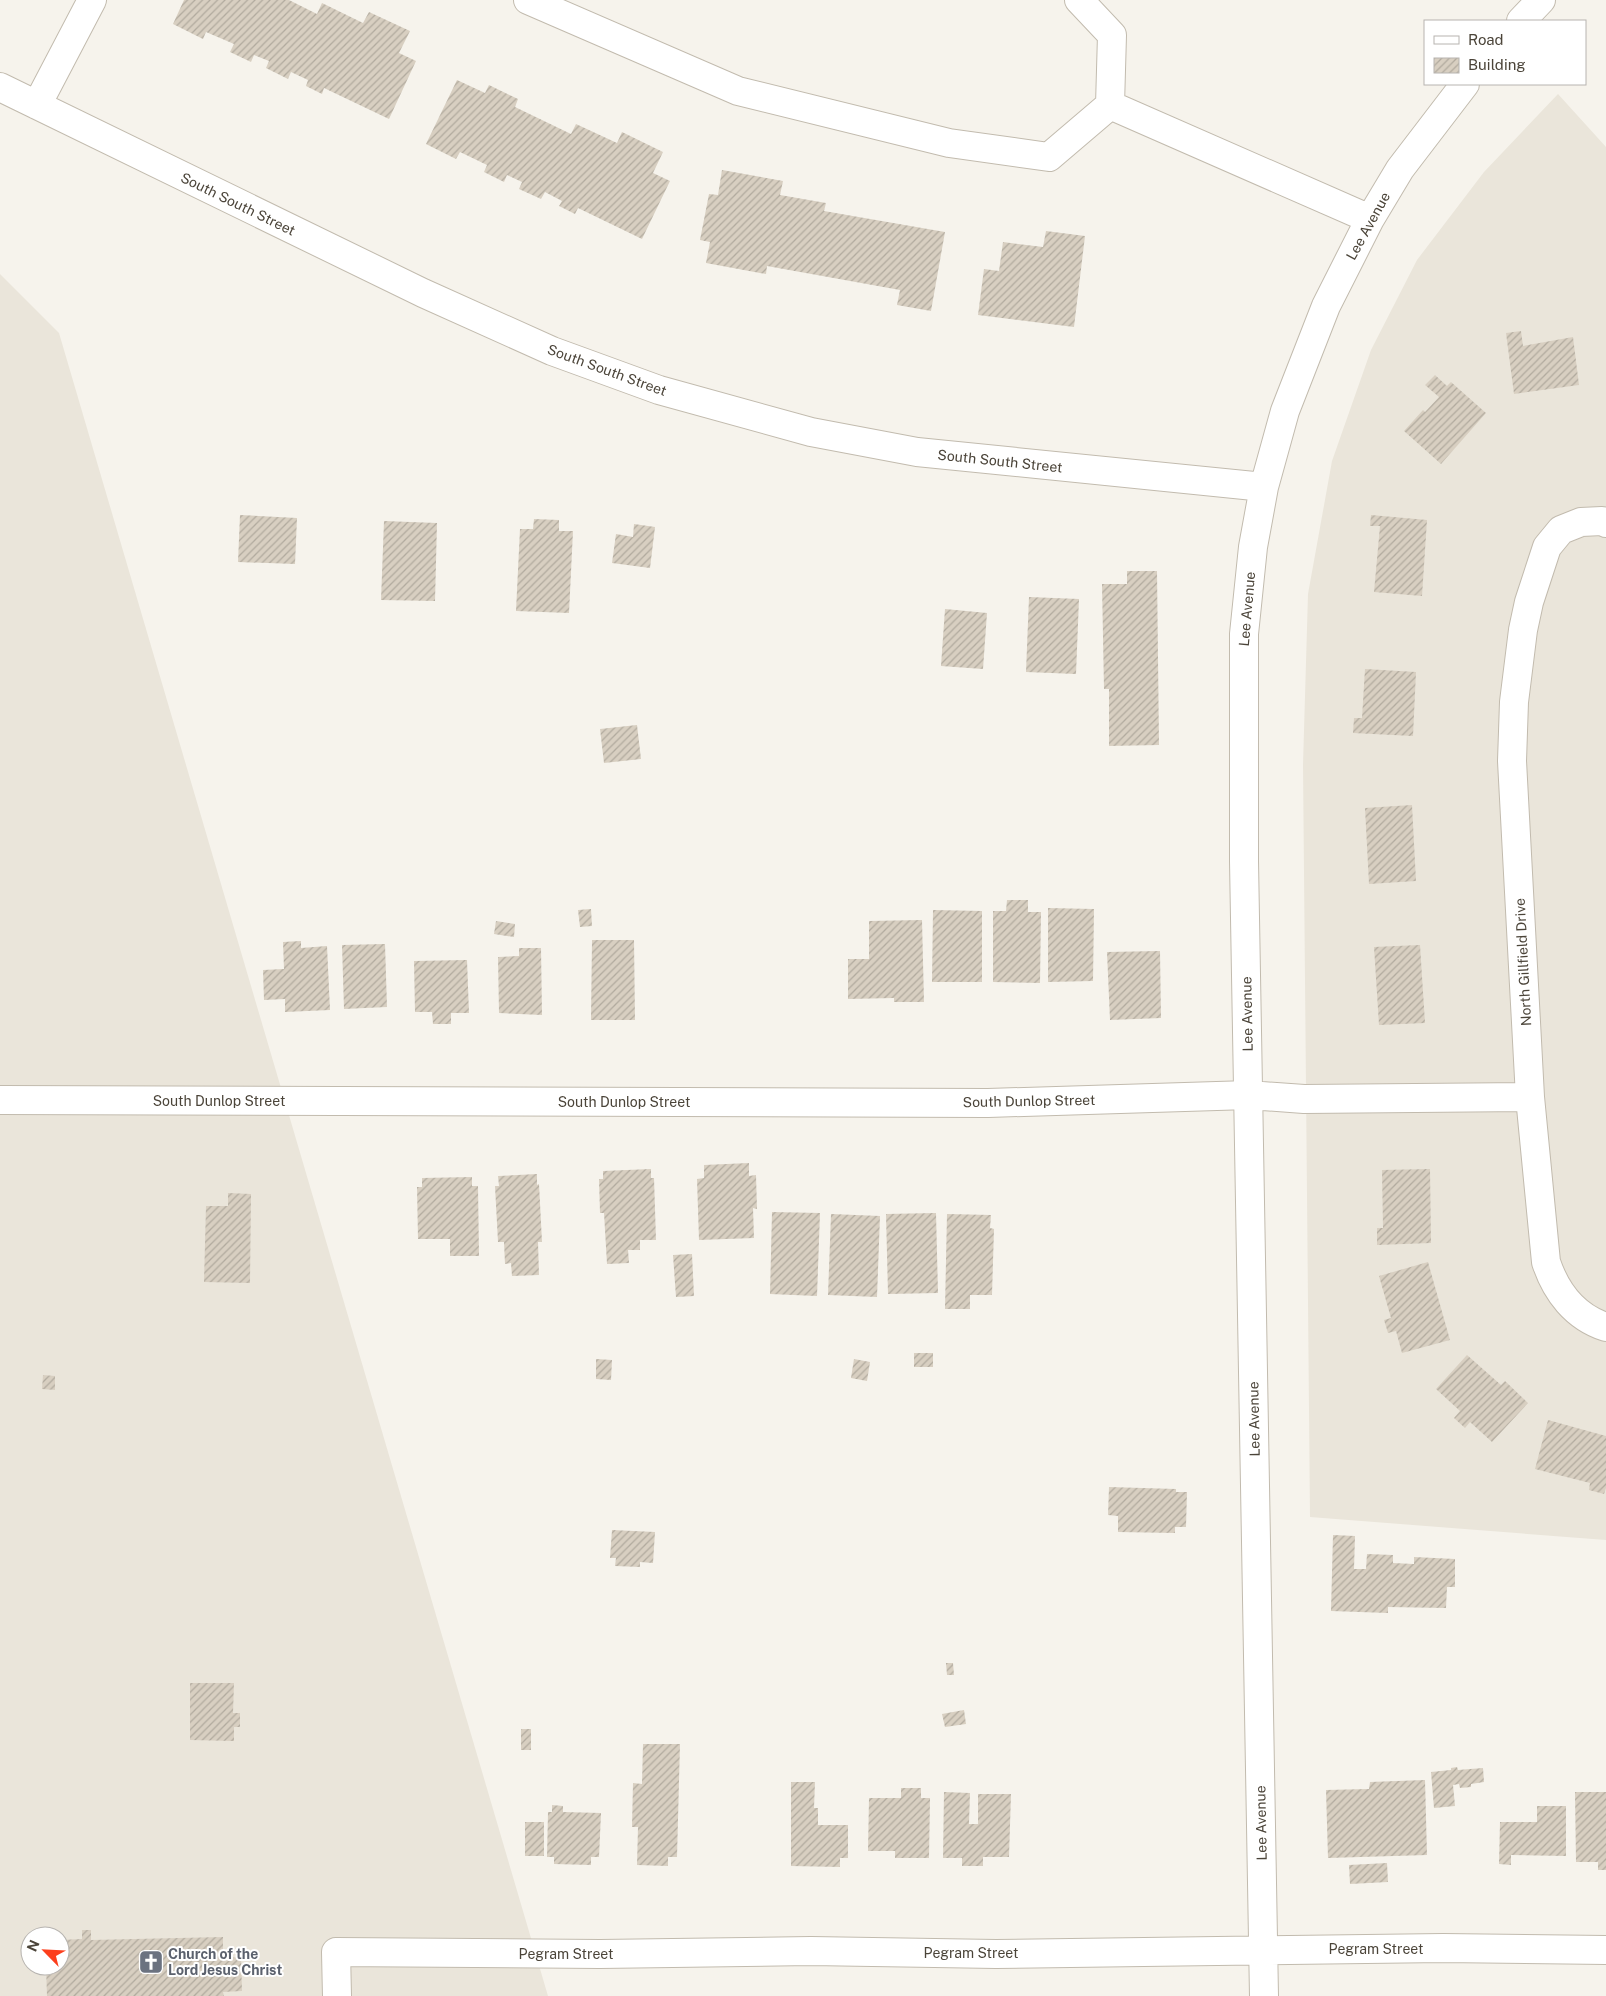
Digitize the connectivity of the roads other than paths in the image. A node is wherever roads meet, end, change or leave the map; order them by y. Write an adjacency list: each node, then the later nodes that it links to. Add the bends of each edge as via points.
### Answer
1 (92, 0): 8 (street)
2 (528, 0): 9 (street, via 738,91 949,143 1049,156)
3 (1080, 0): 9 (street, via 1112,35)
4 (1541, 0): 5 (street)
5 (1522, 20)
6 (1464, 85): 10 (street, Lee Avenue, via 1400,169)
7 (0, 87): 8 (street, South South Street)
8 (37, 105): 11 (street, South South Street, via 423,293 552,351 659,390 811,432 917,452)
9 (1110, 106): 10 (street)
10 (1370, 219): 11 (street, Lee Avenue, via 1326,306 1285,411)
11 (1264, 487): 13 (street, Lee Avenue, via 1253,547 1244,634)
12 (1606, 523): 14 (street, North Gillfield Drive, via 1581,522 1561,530 1547,547 1529,602 1522,639 1514,702 1512,761)
13 (1249, 1095): 14 (street, South Dunlop Street, via 1304,1099); 15 (street, South Dunlop Street, via 988,1103); 17 (street, Lee Avenue)
14 (1530, 1097): 16 (street, North Gillfield Drive, via 1546,1262 1551,1278 1571,1307)
15 (0, 1100)
16 (1600, 1325)
17 (1264, 1949): 18 (street, Pegram Street); 19 (street, Pegram Street, via 996,1954 336,1952); 20 (street, Lee Avenue)
18 (1606, 1950)
19 (337, 1996)
20 (1264, 1996)

